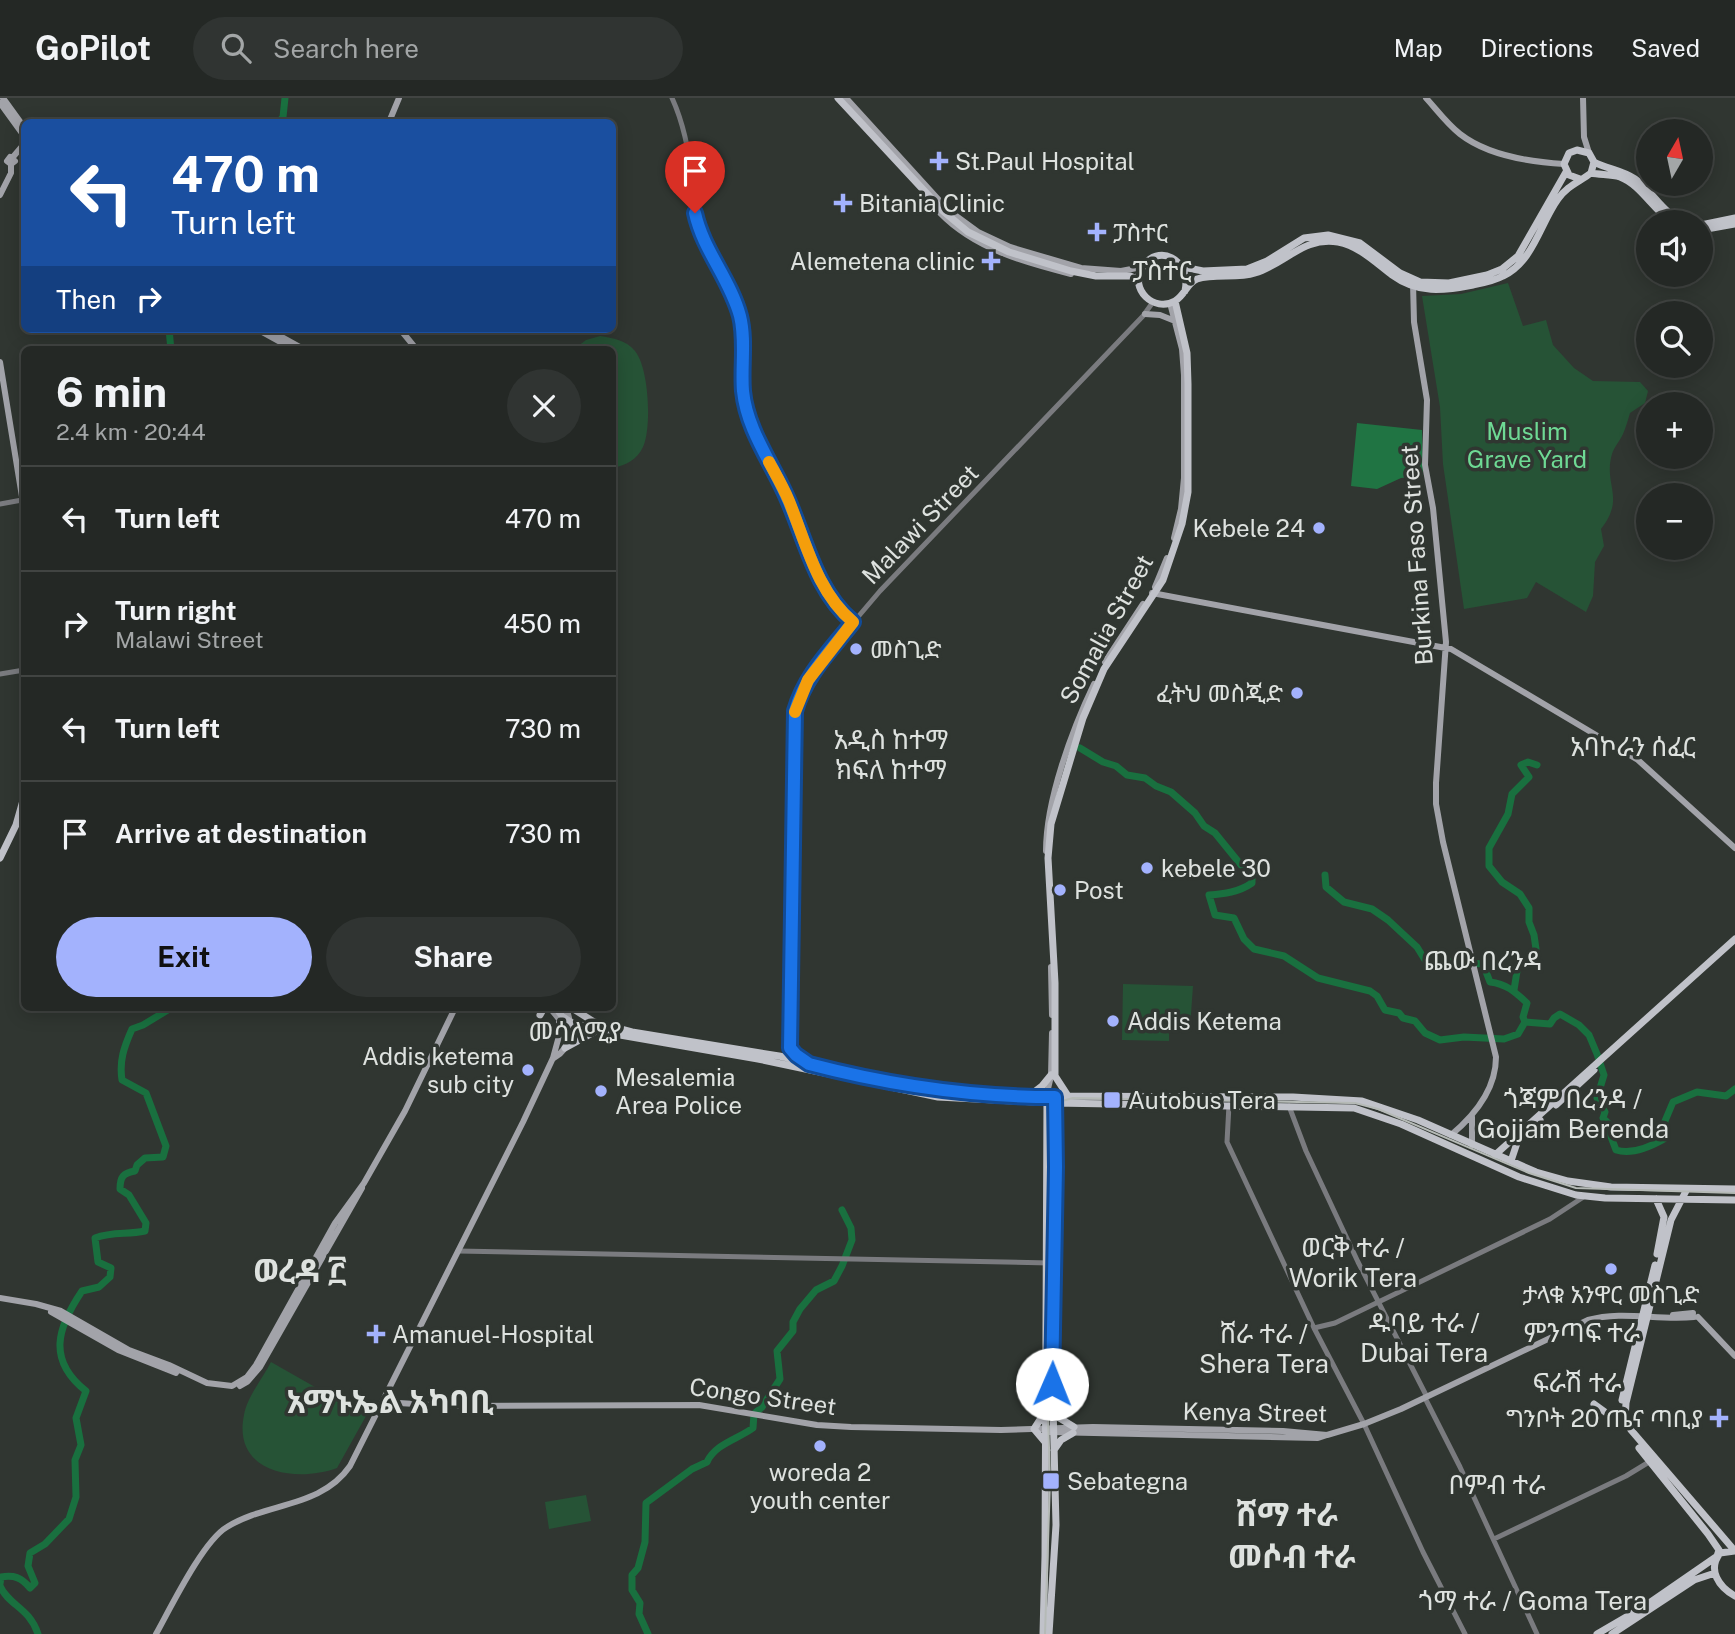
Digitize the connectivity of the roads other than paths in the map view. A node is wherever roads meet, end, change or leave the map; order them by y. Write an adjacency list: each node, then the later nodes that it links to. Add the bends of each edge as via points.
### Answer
1 (3, 98): 9 (main road)
2 (399, 98): 8 (main road)
3 (672, 98): 44 (street, via 688,155 699,229 741,318 743,391 759,442 824,586)
4 (840, 98): 27 (main road, via 937,203 979,236 1088,272 1128,274); 28 (main road, via 936,204 968,232 1009,252 1071,271 1130,276)
5 (1426, 98): 16 (main road, via 1473,142)
6 (1583, 98): 11 (main road)
7 (0, 103): 10 (main road)
8 (390, 119)
9 (21, 123)
10 (21, 132)
11 (1584, 137): 13 (main road); 14 (main road)
12 (21, 148): 19 (main road)
13 (1573, 151): 14 (main road); 16 (main road, via 1566,156)
14 (1588, 153): 15 (main road)
15 (1594, 162): 17 (main road); 21 (main road, via 1636,179)
16 (1565, 168): 18 (main road); 29 (main road, via 1521,252 1502,269 1449,283)
17 (1591, 173): 18 (main road); 20 (main road, via 1622,178)
18 (1580, 179): 29 (main road, via 1557,200 1526,256 1506,275 1450,290)
19 (0, 195)
20 (1657, 210)
21 (1664, 210)
22 (1735, 218): 23 (main road)
23 (1713, 224)
24 (1735, 224): 25 (main road)
25 (1713, 227)
26 (1183, 267): 27 (main road, via 1161,256); 29 (main road, via 1247,269 1304,238 1328,235 1360,243); 30 (main road)
27 (1141, 268): 28 (main road)
28 (1139, 281): 31 (main road, via 1142,293)
29 (1413, 284): 30 (main road, via 1395,277 1359,250 1328,241 1305,245 1258,272 1199,279); 45 (main road, Burkina Faso Street, via 1414,322 1427,400 1425,465)
30 (1185, 291): 32 (main road)
31 (1153, 302): 32 (main road); 33 (street, Malawi Street)
32 (1173, 302): 34 (main road, Somalia Street); 43 (main road, via 1187,353 1188,492 1182,524)
33 (1145, 314): 34 (main road); 44 (street, Malawi Street)
34 (1175, 321): 43 (main road, Somalia Street, via 1184,365 1183,496)
35 (264, 333): 37 (main road)
36 (274, 333): 38 (main road)
37 (288, 346)
38 (298, 346)
39 (0, 362): 40 (main road)
40 (21, 494)
41 (21, 500): 42 (street)
42 (0, 504)
43 (1154, 593): 45 (main road); 66 (main road, Somalia Street, via 1101,668 1081,711 1049,820); 70 (main road, via 1104,669 1083,718 1051,824 1048,858 1055,1076)
44 (853, 622): 60 (street, Malawi Street, via 812,673 795,711)
45 (1446, 647): 49 (main road, via 1638,760); 73 (main road, Burkina Faso Street, via 1436,804 1496,1056 1495,1075)
46 (21, 670): 47 (street)
47 (0, 674)
48 (21, 808): 50 (main road)
49 (1735, 848)
50 (0, 858)
51 (1735, 941): 67 (main road)
52 (455, 1011): 79 (main road)
53 (456, 1011): 83 (main road, via 407,1113)
54 (555, 1011): 63 (main road, via 559,1036)
55 (556, 1011): 58 (main road)
56 (567, 1011): 58 (main road)
57 (576, 1011): 59 (main road)
58 (572, 1023): 59 (main road); 61 (main road)
59 (599, 1027): 61 (main road); 62 (main road); 64 (main road)
60 (790, 1046): 62 (main road); 64 (street, Malawi Street); 65 (main road)
61 (565, 1048): 63 (main road)
62 (779, 1056): 64 (main road)
63 (553, 1058): 89 (main road)
64 (788, 1062): 65 (main road); 68 (main road, via 938,1097)
65 (809, 1064): 68 (main road, via 949,1092)
66 (1050, 1076): 68 (main road); 69 (main road, Somalia Street)
67 (1566, 1092): 77 (main road); 78 (main road, via 1519,1140)
68 (1032, 1099): 69 (main road); 74 (main road)
69 (1051, 1100): 70 (main road); 74 (main road)
70 (1067, 1100): 71 (main road); 74 (main road); 75 (main road, via 1293,1097 1362,1101)
71 (1229, 1105): 72 (main road); 96 (street, via 1227,1142)
72 (1289, 1106): 84 (main road, via 1372,1113 1519,1177); 92 (street)
73 (1472, 1117): 75 (main road, Burkina Faso Street); 76 (main road)
74 (1051, 1118): 90 (main road, via 1056,1167)
75 (1451, 1135): 76 (main road)
76 (1472, 1145): 77 (main road)
77 (1496, 1155): 78 (main road)
78 (1511, 1161): 80 (main road, via 1578,1183)
79 (363, 1183): 83 (main road); 95 (main road, via 335,1223 256,1365 238,1383 227,1387 192,1377)
80 (1686, 1189): 81 (main road); 86 (main road)
81 (1703, 1189): 82 (main road); 87 (main road)
82 (1735, 1189)
83 (361, 1192): 95 (main road, via 247,1382 228,1389 191,1381 128,1355)
84 (1585, 1196): 85 (main road); 92 (street, via 1550,1219)
85 (1656, 1199): 86 (main road); 94 (main road, via 1664,1213 1663,1230)
86 (1681, 1199): 87 (main road); 94 (main road)
87 (1704, 1200): 88 (main road)
88 (1735, 1200)
89 (458, 1251): 90 (street); 99 (main road)
90 (1049, 1263): 101 (main road)
91 (0, 1299): 93 (main road); 93 (main road, via 36,1304)
92 (1378, 1303): 96 (street); 98 (street)
93 (60, 1314): 95 (main road)
94 (1643, 1316): 97 (main road, Kenya Street, via 1695,1316); 98 (main road, Kenya Street, via 1588,1320); 102 (main road)
95 (73, 1320)
96 (1314, 1328): 103 (street)
97 (1735, 1356)
98 (1426, 1398): 103 (main road, Kenya Street); 108 (street)
99 (383, 1402): 104 (main road, Congo Street, via 447,1406 682,1404 832,1426); 113 (main road, via 350,1466 335,1484 239,1520 220,1532)
100 (1594, 1404): 102 (main road)
101 (1049, 1413): 104 (main road); 104 (main road); 105 (main road)
102 (1623, 1420): 107 (main road); 109 (main road)
103 (1364, 1424): 105 (main road, Kenya Street, via 1318,1438); 116 (street)
104 (1044, 1430): 105 (main road, Congo Street); 106 (main road); 114 (main road)
105 (1074, 1430): 106 (main road)
106 (1054, 1451): 115 (main road)
107 (1650, 1462): 108 (street); 110 (main road, via 1708,1534)
108 (1494, 1539): 117 (street)
109 (1735, 1551): 110 (main road)
110 (1717, 1557): 111 (main road); 118 (main road)
111 (1714, 1573): 112 (main road, via 1722,1587); 119 (main road, via 1694,1580)
112 (1735, 1596)
113 (156, 1634)
114 (1042, 1634)
115 (1049, 1634)
116 (1465, 1634)
117 (1536, 1634)
118 (1597, 1634)
119 (1612, 1634)

